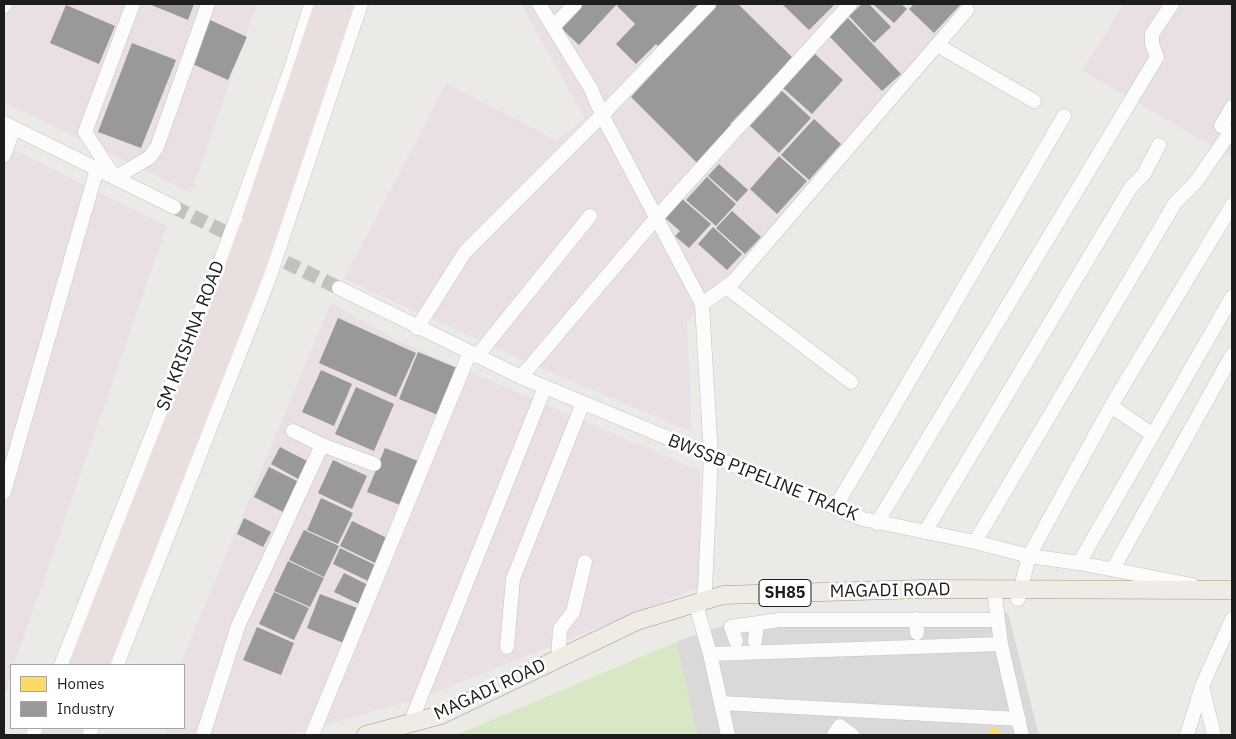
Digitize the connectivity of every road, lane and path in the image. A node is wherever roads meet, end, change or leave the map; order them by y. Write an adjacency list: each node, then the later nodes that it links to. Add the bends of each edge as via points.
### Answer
1 (133, 4): 24 (street, via 85,132)
2 (208, 4): 24 (street, via 157,147 150,157)
3 (311, 4): 29 (street, SM KRISHNA ROAD, via 292,66)
4 (325, 4): 29 (highway, SM KRISHNA ROAD)
5 (344, 4): 29 (highway, SM KRISHNA ROAD)
6 (361, 4): 29 (street, SM KRISHNA ROAD)
7 (539, 4): 13 (street)
8 (575, 4): 13 (street)
9 (709, 4): 17 (street)
10 (850, 4): 28 (street)
11 (1166, 6): 50 (street, via 1152,34 1157,57)
12 (968, 10): 14 (street)
13 (553, 27): 17 (street, via 592,89)
14 (937, 45): 15 (street); 31 (street)
15 (1034, 102)
16 (1232, 107): 20 (street)
17 (602, 116): 28 (street); 35 (street, via 465,252)
18 (1064, 116): 49 (street)
19 (9, 126): 22 (street); 23 (street)
20 (1226, 128): 52 (street, via 1196,182 1175,203)
21 (1159, 146): 51 (street)
22 (4, 155)
23 (97, 169): 24 (street); 48 (street)
24 (115, 178): 26 (street)
25 (1232, 205): 42 (street)
26 (174, 207)
27 (590, 216): 36 (street)
28 (657, 217): 34 (street); 38 (street)
29 (256, 237): 30 (highway, SM KRISHNA ROAD, bridge); 30 (street, SM KRISHNA ROAD, bridge)
30 (244, 271): 72 (street, SM KRISHNA ROAD); 73 (highway, SM KRISHNA ROAD); 74 (highway, SM KRISHNA ROAD); 75 (street, SM KRISHNA ROAD)
31 (726, 287): 34 (street); 39 (street)
32 (339, 288): 35 (street, BWSSB PIPELINE TRACK)
33 (1232, 297): 44 (street)
34 (702, 304): 46 (street)
35 (418, 328): 36 (street, BWSSB PIPELINE TRACK)
36 (474, 354): 38 (street, BWSSB PIPELINE TRACK); 81 (street)
37 (1232, 355): 56 (street)
38 (521, 377): 40 (street, BWSSB PIPELINE TRACK)
39 (852, 382)
40 (545, 387): 41 (street, BWSSB PIPELINE TRACK); 79 (street)
41 (583, 403): 46 (street, BWSSB PIPELINE TRACK); 69 (street, via 514,579)
42 (1111, 406): 44 (street); 53 (street)
43 (293, 431): 45 (street)
44 (1153, 435): 55 (street)
45 (322, 445): 47 (street); 80 (street, via 238,626)
46 (711, 456): 49 (street, BWSSB PIPELINE TRACK); 62 (street, via 705,590)
47 (374, 464)
48 (4, 492)
49 (835, 508): 50 (street, BWSSB PIPELINE TRACK)
50 (877, 523): 51 (street, BWSSB PIPELINE TRACK)
51 (925, 532): 52 (street, BWSSB PIPELINE TRACK)
52 (975, 542): 53 (street, BWSSB PIPELINE TRACK)
53 (1029, 556): 55 (street, BWSSB PIPELINE TRACK); 60 (street)
54 (585, 562): 71 (street, via 573,612 560,629)
55 (1079, 563): 56 (street, BWSSB PIPELINE TRACK)
56 (1113, 569): 57 (street, BWSSB PIPELINE TRACK)
57 (1213, 589): 58 (main road, MAGADI ROAD / SH85); 60 (main road, MAGADI ROAD / SH85)
58 (1232, 590)
59 (994, 594): 60 (main road, MAGADI ROAD / SH85); 62 (main road, MAGADI ROAD / SH85); 64 (street)
60 (1018, 594): 61 (main road, MAGADI ROAD / SH85)
61 (1232, 600)
62 (700, 607): 70 (street); 71 (main road, MAGADI ROAD / SH85, via 637,621); 79 (main road, MAGADI ROAD / SH85, via 637,630 442,725)
63 (1232, 619): 76 (street)
64 (998, 620): 65 (street, via 916,626 779,620); 68 (street)
65 (757, 623): 66 (street, via 730,627); 67 (street)
66 (736, 641)
67 (755, 641)
68 (1002, 644): 70 (street); 78 (street)
69 (507, 647)
70 (710, 654): 77 (street)
71 (558, 659): 79 (main road, MAGADI ROAD / SH85)
72 (61, 664)
73 (79, 664)
74 (99, 664)
75 (117, 664)
76 (1202, 686): 87 (street); 88 (street)
77 (721, 703): 78 (street); 83 (street)
78 (1019, 719): 86 (street)
79 (406, 729): 82 (main road, MAGADI ROAD / SH85)
80 (203, 735)
81 (312, 735)
82 (366, 735)
83 (728, 735)
84 (834, 735): 85 (street, via 840,726)
85 (852, 735)
86 (1022, 735)
87 (1187, 735)
88 (1214, 735)

